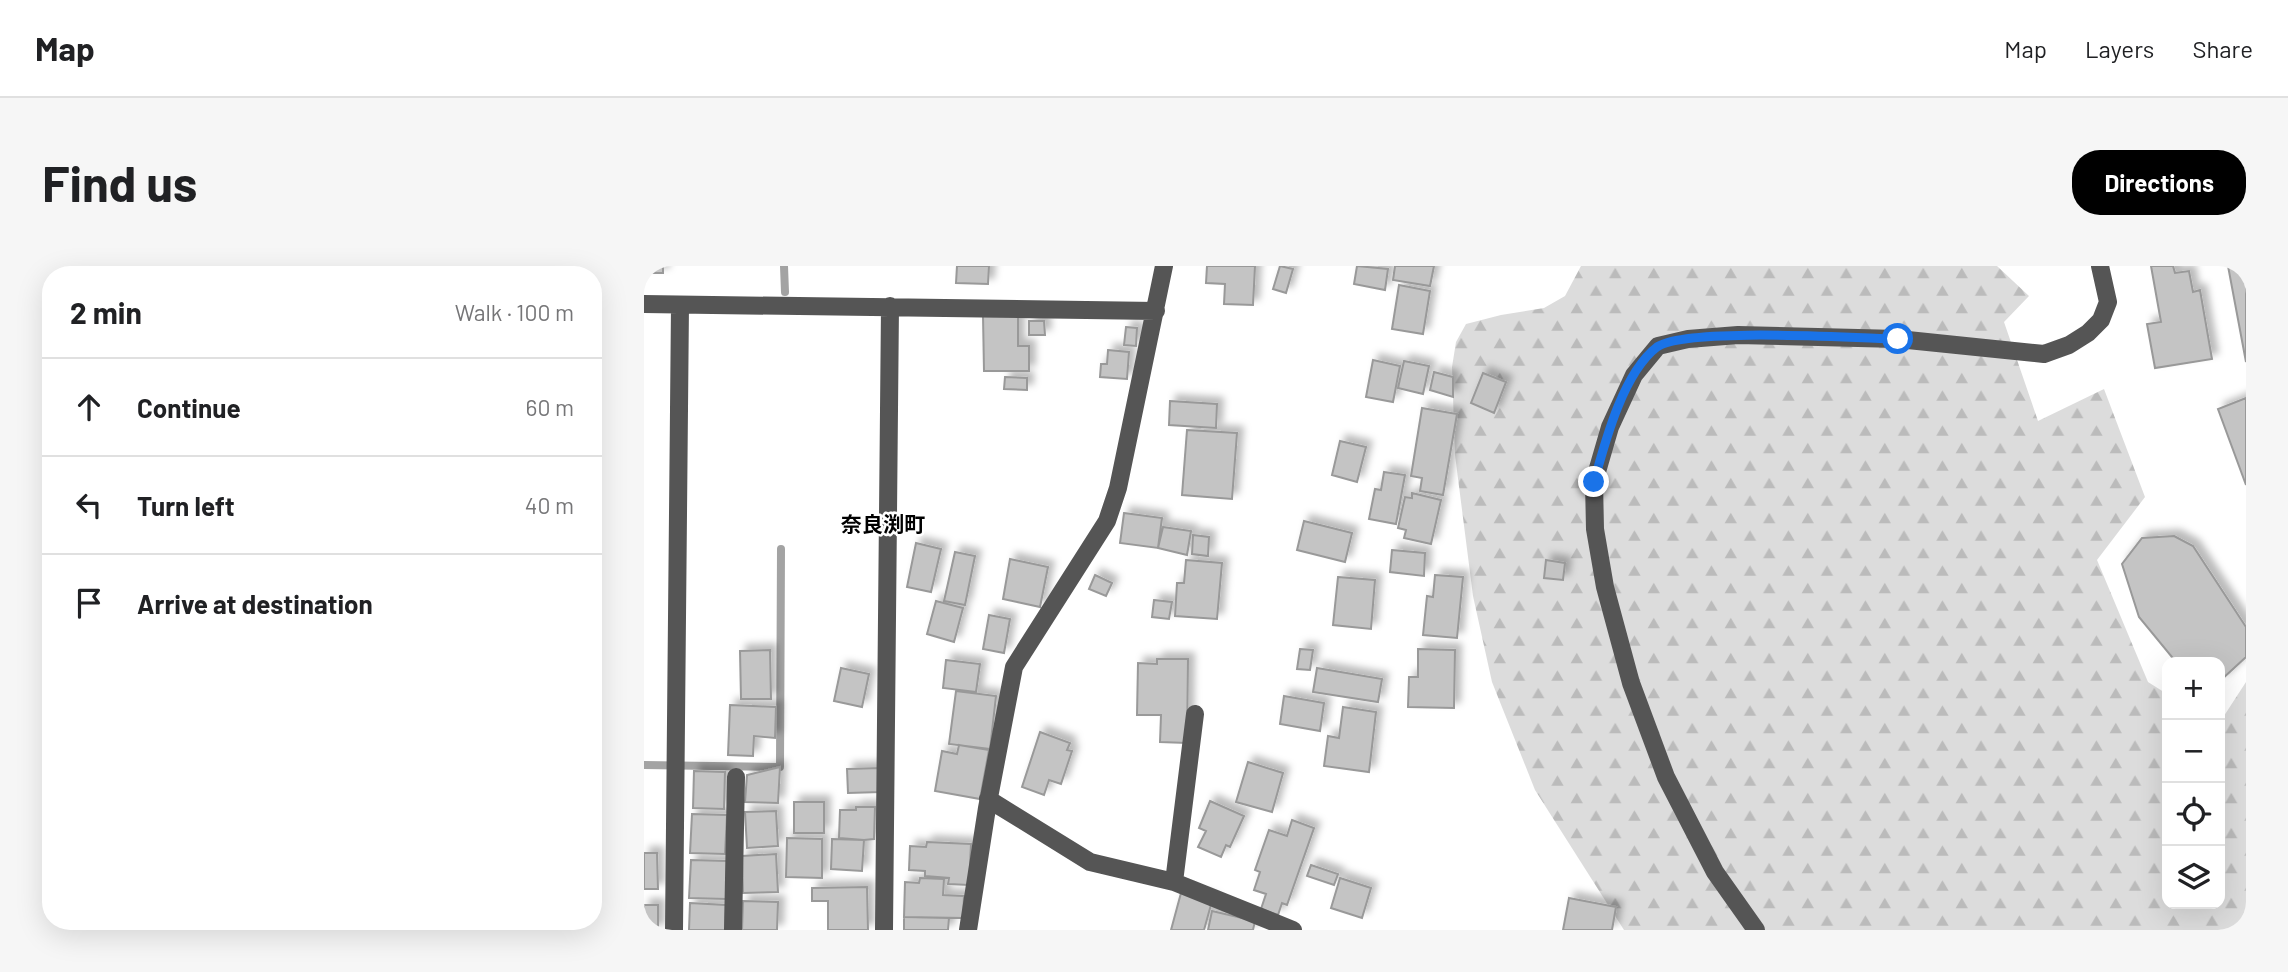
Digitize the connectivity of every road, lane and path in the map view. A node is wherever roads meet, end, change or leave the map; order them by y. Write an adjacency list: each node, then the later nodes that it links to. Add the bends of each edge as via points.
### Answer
1 (1164, 266): 6 (street)
2 (2100, 266): 16 (street, via 2108,302 2101,320 2069,345 2044,354 1898,339 1738,335 1688,338 1658,346 1633,375 1610,427 1594,482 1595,530 1605,587 1631,683 1665,777 1715,872)
3 (644, 304): 4 (street)
4 (680, 305): 5 (street); 11 (street)
5 (890, 306): 6 (street); 13 (street)
6 (1156, 311): 9 (street, via 1107,521 1014,667)
7 (1195, 714): 10 (street)
8 (736, 777): 12 (street)
9 (988, 799): 10 (street, via 1090,862); 14 (street)
10 (1174, 882): 15 (street)
11 (674, 930)
12 (733, 930)
13 (884, 930)
14 (968, 930)
15 (1293, 930)
16 (1756, 930)

